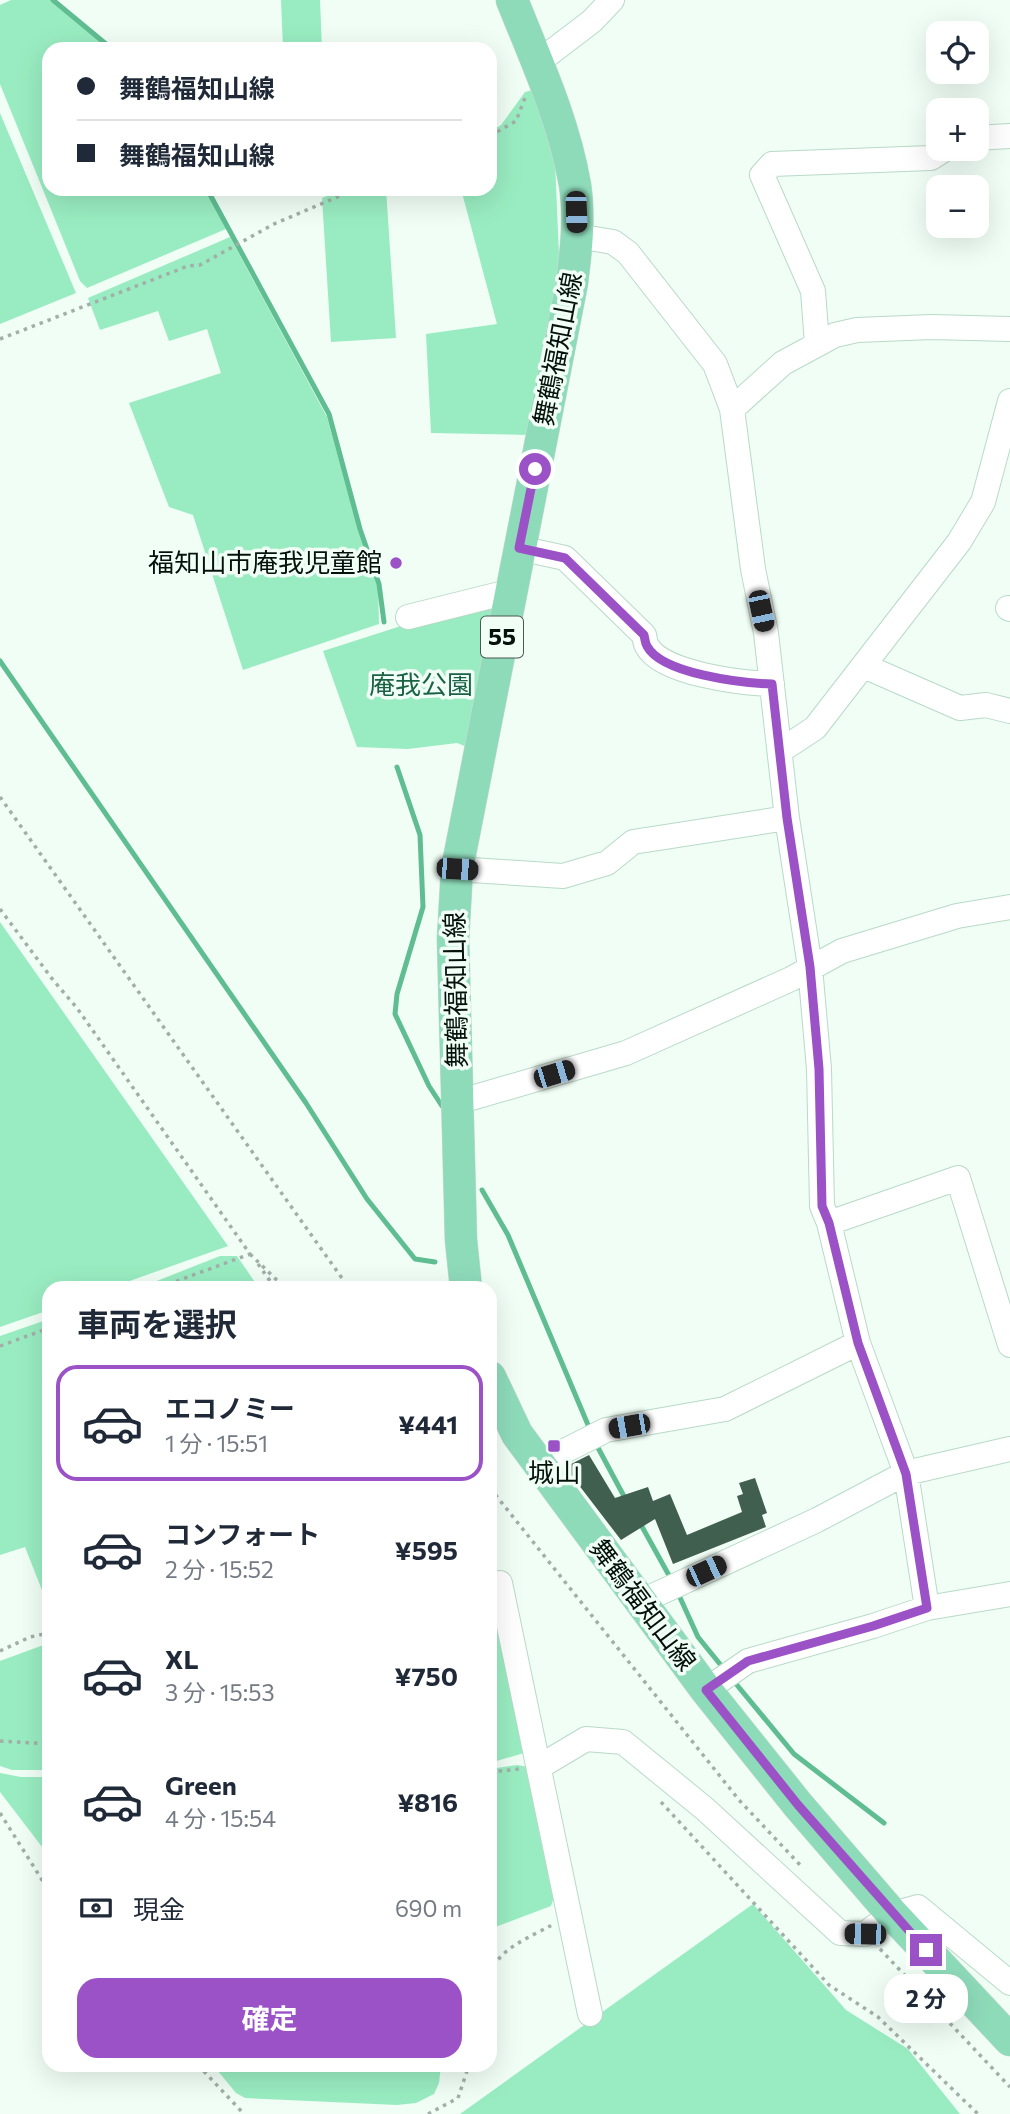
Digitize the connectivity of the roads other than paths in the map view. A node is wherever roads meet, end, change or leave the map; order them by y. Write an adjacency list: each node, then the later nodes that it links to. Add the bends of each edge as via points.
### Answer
1 (512, 0): 3 (main road, 舞鶴福知山線 / 55)
2 (612, 0): 3 (street)
3 (537, 63): 7 (main road, 舞鶴福知山線 / 55, via 572,174)
4 (1010, 136): 5 (street)
5 (989, 137)
6 (926, 158): 9 (street, via 772,164 762,175 813,291)
7 (577, 236): 11 (street, via 613,242 628,253 715,364); 12 (main road, 舞鶴福知山線 / 55, via 572,283)
8 (1010, 329): 9 (street, via 857,330)
9 (817, 344): 11 (street, via 783,363)
10 (1010, 401): 15 (street, via 983,502 959,542)
11 (732, 409): 16 (street)
12 (519, 548): 13 (main road, 舞鶴福知山線 / 55); 16 (street, via 565,558 644,635 647,647 663,661 702,675)
13 (512, 592): 14 (street); 20 (main road, 舞鶴福知山線 / 55)
14 (408, 617)
15 (864, 666): 17 (street, via 960,708 986,705); 18 (street, via 815,728)
16 (772, 684): 18 (street)
17 (1010, 711)
18 (780, 751): 19 (street)
19 (787, 818): 20 (street, via 634,842 607,863 563,876); 22 (street)
20 (457, 869): 23 (main road, 舞鶴福知山線 / 55, via 453,939)
21 (1010, 907): 22 (street, via 945,919 842,951)
22 (810, 967): 23 (street, via 626,1053); 24 (street, via 819,1069 822,1206)
23 (458, 1102): 25 (main road, 舞鶴福知山線 / 55)
24 (829, 1223): 26 (street); 27 (street, via 958,1178)
25 (465, 1281)
26 (858, 1343): 30 (street, via 724,1409 606,1430); 31 (street)
27 (1010, 1345)
28 (497, 1392): 30 (main road, 舞鶴福知山線, via 517,1434)
29 (1010, 1449): 31 (street)
30 (539, 1464): 34 (main road, 舞鶴福知山線)
31 (906, 1474): 34 (street); 35 (street)
32 (500, 1583): 37 (street)
33 (1010, 1594): 35 (street)
34 (640, 1602): 36 (main road, 舞鶴福知山線)
35 (927, 1608): 36 (street, via 748,1661)
36 (706, 1690): 38 (main road, 舞鶴福知山線)
37 (539, 1767): 38 (street, via 586,1739 623,1742 705,1808 840,1933 865,1934); 40 (street)
38 (892, 1914): 39 (street, via 918,1907); 41 (main road, 舞鶴福知山線)
39 (1010, 1983)
40 (590, 2014)
41 (1010, 2040)

